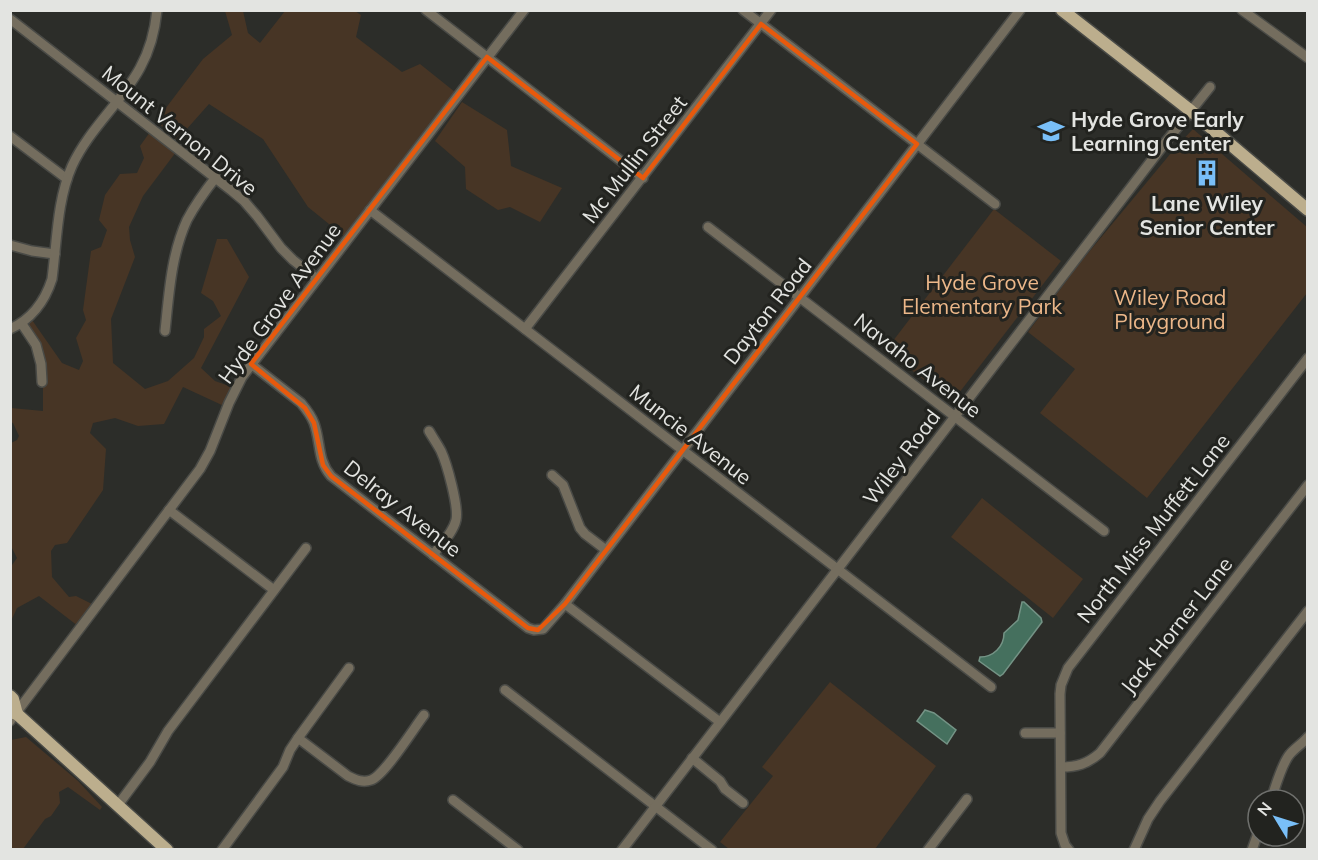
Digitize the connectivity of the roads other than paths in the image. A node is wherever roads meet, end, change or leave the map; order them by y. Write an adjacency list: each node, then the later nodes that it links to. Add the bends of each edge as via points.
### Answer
1 (157, 10): 14 (street, via 147,53)
2 (426, 10): 11 (street)
3 (524, 10): 11 (street, Hyde Grove Avenue)
4 (743, 10): 10 (street)
5 (771, 10): 10 (street, Mc Mullin Street)
6 (1020, 10): 17 (street, Dayton Road)
7 (1062, 10): 15 (main road)
8 (1242, 10): 12 (street)
9 (10, 19): 14 (street, Mount Vernon Drive)
10 (761, 24): 17 (street); 19 (street, Mc Mullin Street)
11 (488, 57): 19 (street); 22 (street, Hyde Grove Avenue)
12 (1308, 58)
13 (1210, 87): 15 (street, Wiley Road)
14 (117, 101): 18 (street, Mount Vernon Drive); 20 (street, via 88,138)
15 (1191, 111): 23 (main road); 36 (street, Wiley Road)
16 (10, 136): 20 (street)
17 (917, 144): 21 (street); 28 (street, Dayton Road)
18 (216, 177): 27 (street, Mount Vernon Drive, via 244,201 281,248); 32 (street, via 194,207 179,241)
19 (643, 178): 31 (street, Mc Mullin Street)
20 (67, 180): 26 (street)
21 (995, 204)
22 (370, 210): 27 (street, Hyde Grove Avenue); 31 (street, Muncie Avenue)
23 (1308, 210)
24 (708, 227): 28 (street, Navaho Avenue)
25 (10, 246): 26 (street)
26 (55, 254): 29 (street, via 49,288 38,308)
27 (317, 279): 34 (street, Hyde Grove Avenue)
28 (801, 297): 36 (street, Navaho Avenue); 38 (street, Dayton Road)
29 (22, 324): 30 (street); 35 (street, via 36,345)
30 (10, 329)
31 (525, 329): 38 (street, Muncie Avenue)
32 (165, 331)
33 (1308, 358): 59 (street, North Miss Muffett Lane, via 1068,668 1061,685)
34 (251, 364): 41 (street, Hyde Grove Avenue, via 235,390 210,451); 45 (street, Delray Avenue, via 305,408 314,423 323,465 331,477)
35 (42, 382)
36 (955, 416): 42 (street, Navaho Avenue); 46 (street, Wiley Road)
37 (429, 431): 45 (street, via 441,452 457,511 452,530)
38 (683, 450): 44 (street, Dayton Road); 46 (street, Muncie Avenue)
39 (552, 475): 44 (street, via 563,485 580,528)
40 (1308, 485): 63 (street, Jack Horner Lane, via 1100,753 1084,764)
41 (169, 510): 47 (street); 55 (street, Hyde Grove Avenue)
42 (1104, 531)
43 (306, 548): 47 (street)
44 (606, 550): 48 (street, Dayton Road)
45 (433, 555): 50 (street, Delray Avenue, via 528,628)
46 (838, 570): 52 (street, Muncie Avenue); 57 (street, Wiley Road)
47 (274, 590): 68 (street)
48 (565, 604): 50 (street, Dayton Road, via 548,625); 57 (street)
49 (1308, 611): 77 (street, via 1160,801)
50 (538, 630)
51 (349, 668): 60 (street)
52 (991, 687)
53 (505, 690): 69 (street)
54 (10, 696): 55 (main road)
55 (12, 715): 68 (main road)
56 (424, 715): 60 (street, via 381,774 369,781 348,776)
57 (720, 722): 62 (street, Wiley Road)
58 (1025, 733): 59 (street)
59 (1060, 733): 63 (street, North Miss Muffett Lane)
60 (298, 738): 71 (street, via 283,767)
61 (1307, 740): 64 (street, via 1286,759)
62 (692, 758): 67 (street); 69 (street, Wiley Road)
63 (1061, 767): 76 (street, North Miss Muffett Lane, via 1061,833)
64 (1275, 788)
65 (966, 799): 75 (street)
66 (453, 800): 72 (street)
67 (743, 803)
68 (118, 805): 70 (main road)
69 (655, 806): 73 (street, Wiley Road); 74 (street)
70 (167, 849)
71 (222, 849)
72 (518, 849)
73 (622, 849)
74 (712, 849)
75 (928, 849)
76 (1069, 849)
77 (1134, 849)

